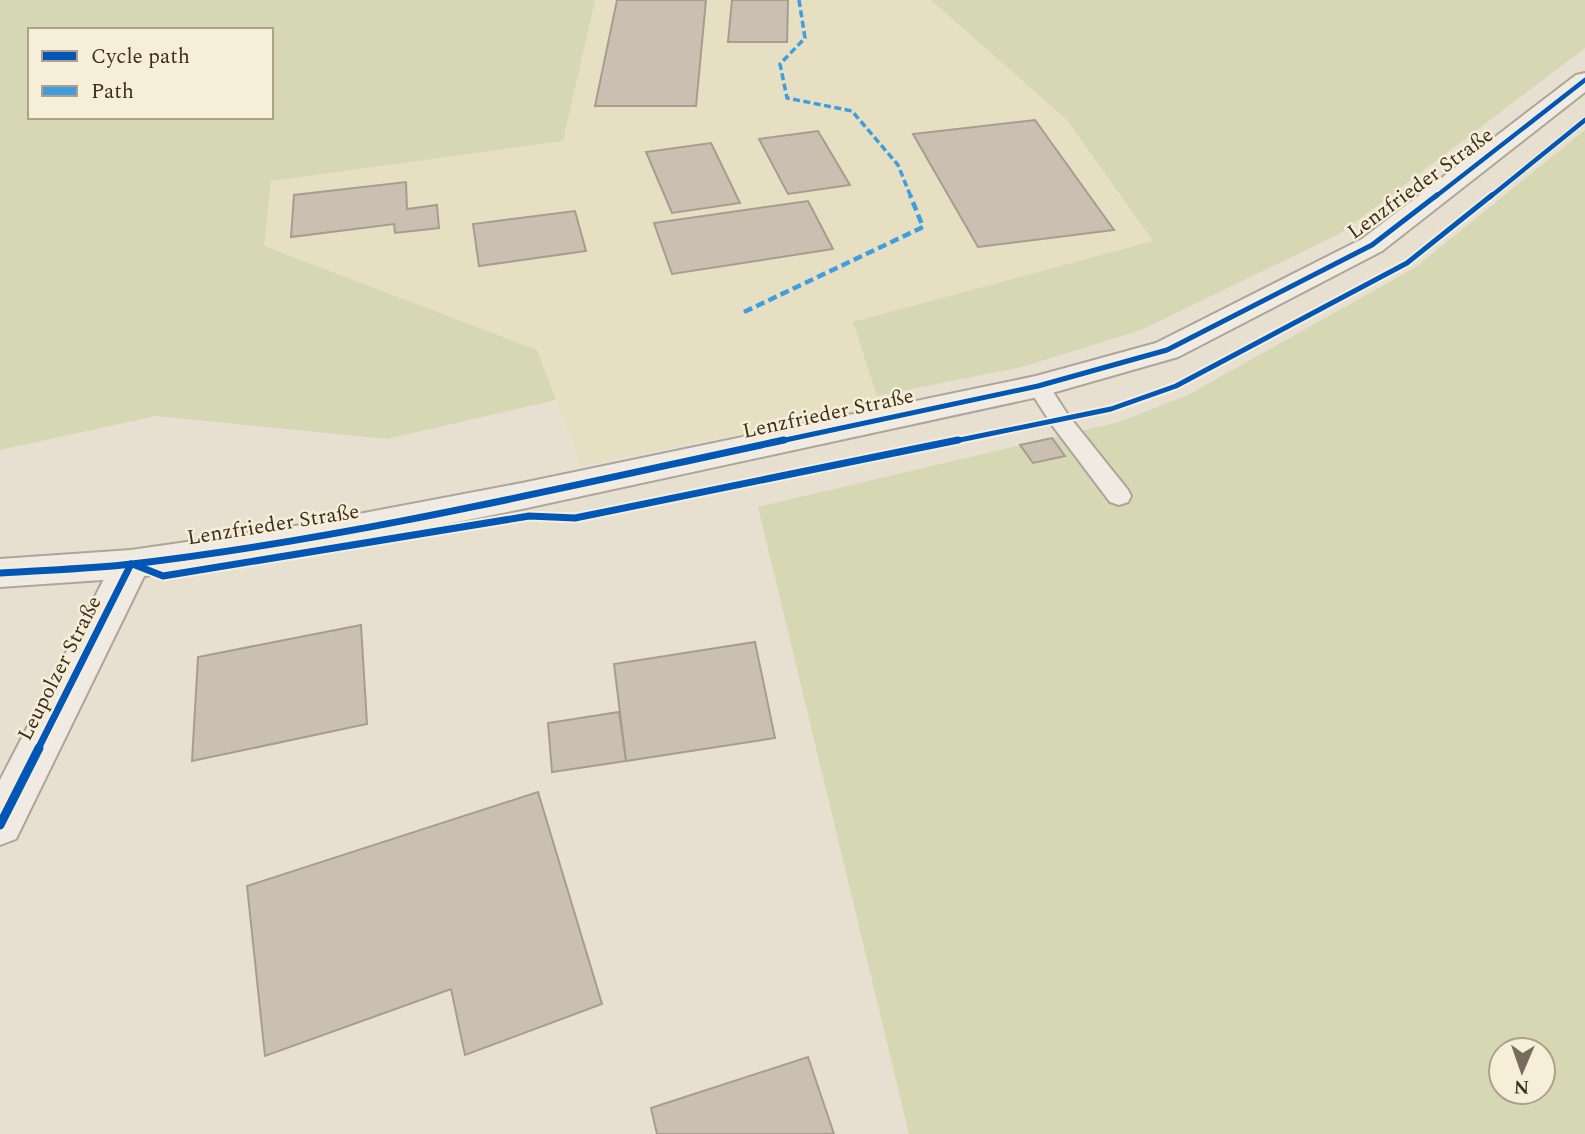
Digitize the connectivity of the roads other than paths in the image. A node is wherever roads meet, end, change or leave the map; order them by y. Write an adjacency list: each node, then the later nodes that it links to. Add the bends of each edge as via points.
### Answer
1 (1585, 80): 2 (street, Lenzfrieder Straße, via 1372,245 1167,350)
2 (1038, 386): 3 (lane); 4 (street, Lenzfrieder Straße, via 522,496 289,541)
3 (1118, 496)
4 (131, 564): 5 (street, Lenzfrieder Straße); 6 (street, Leupolzer Straße)
5 (0, 573)
6 (0, 825)

